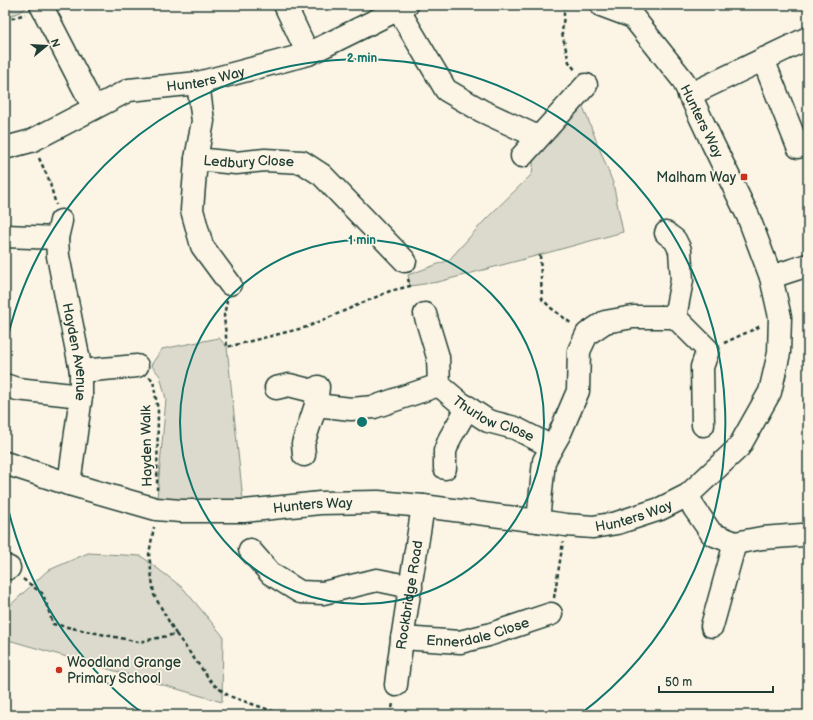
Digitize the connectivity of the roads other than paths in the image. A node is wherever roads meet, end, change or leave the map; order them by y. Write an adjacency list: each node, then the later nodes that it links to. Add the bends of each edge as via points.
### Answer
1 (41, 5): 11 (street)
2 (285, 5): 6 (street)
3 (601, 5): 10 (street, Hunters Way, via 633,17 683,80)
4 (402, 7): 6 (street, Hunters Way); 12 (street, via 446,90)
5 (808, 38): 7 (street)
6 (308, 54): 8 (street, Hunters Way)
7 (763, 59): 10 (street); 13 (street)
8 (198, 83): 11 (street, Hunters Way, via 129,90); 16 (street, via 203,121)
9 (586, 84): 12 (street)
10 (689, 95): 21 (street, Hunters Way, via 748,216)
11 (94, 108): 14 (street, Hunters Way, via 31,141)
12 (538, 138): 15 (street)
13 (798, 147)
14 (5, 148)
15 (522, 156)
16 (196, 159): 19 (street, Ledbury Close, via 236,163 265,160 302,162 322,175); 22 (street, via 192,210 202,246)
17 (666, 233): 24 (street, via 675,240 680,250 682,280)
18 (5, 236): 26 (street, Hayden Avenue, via 59,230 58,256)
19 (405, 261)
20 (808, 265): 21 (street)
21 (771, 277): 39 (street, Hunters Way, via 780,317 779,353 770,392 739,447)
22 (230, 284)
23 (425, 314): 28 (street, Thurlow Close, via 438,357)
24 (675, 317): 33 (street, via 705,359); 34 (street, via 634,317 605,322 587,334 579,351 578,391)
25 (137, 366): 26 (street)
26 (80, 371): 30 (street, Hayden Avenue)
27 (5, 385): 30 (street, via 17,389)
28 (439, 385): 31 (street, Thurlow Close, via 374,407 351,409); 32 (street, Thurlow Close)
29 (276, 388): 31 (street, Thurlow Close, via 289,385)
30 (80, 396): 38 (street, Hayden Avenue)
31 (315, 401): 35 (street, via 303,444)
32 (468, 408): 34 (street, Thurlow Close, via 488,421 515,428); 37 (street, via 445,451)
33 (703, 425)
34 (552, 446): 41 (street, via 544,461)
35 (304, 455)
36 (5, 463): 38 (street, Hunters Way)
37 (445, 468)
38 (69, 484): 40 (street, Hunters Way, via 156,509 181,511 244,511 327,503 378,502)
39 (688, 495): 41 (street, Hunters Way, via 660,509 617,523 594,527); 43 (street, via 712,534)
40 (423, 506): 41 (street, Hunters Way); 45 (street, Rockbridge Road)
41 (538, 521)
42 (808, 536): 43 (street, via 762,538)
43 (735, 543): 47 (street)
44 (250, 550): 45 (street, via 271,574 300,592 323,593 377,580)
45 (411, 587): 48 (street, Rockbridge Road)
46 (552, 614): 48 (street, Ennerdale Close, via 460,642)
47 (712, 626)
48 (402, 638): 49 (street, Rockbridge Road)
49 (396, 684)

